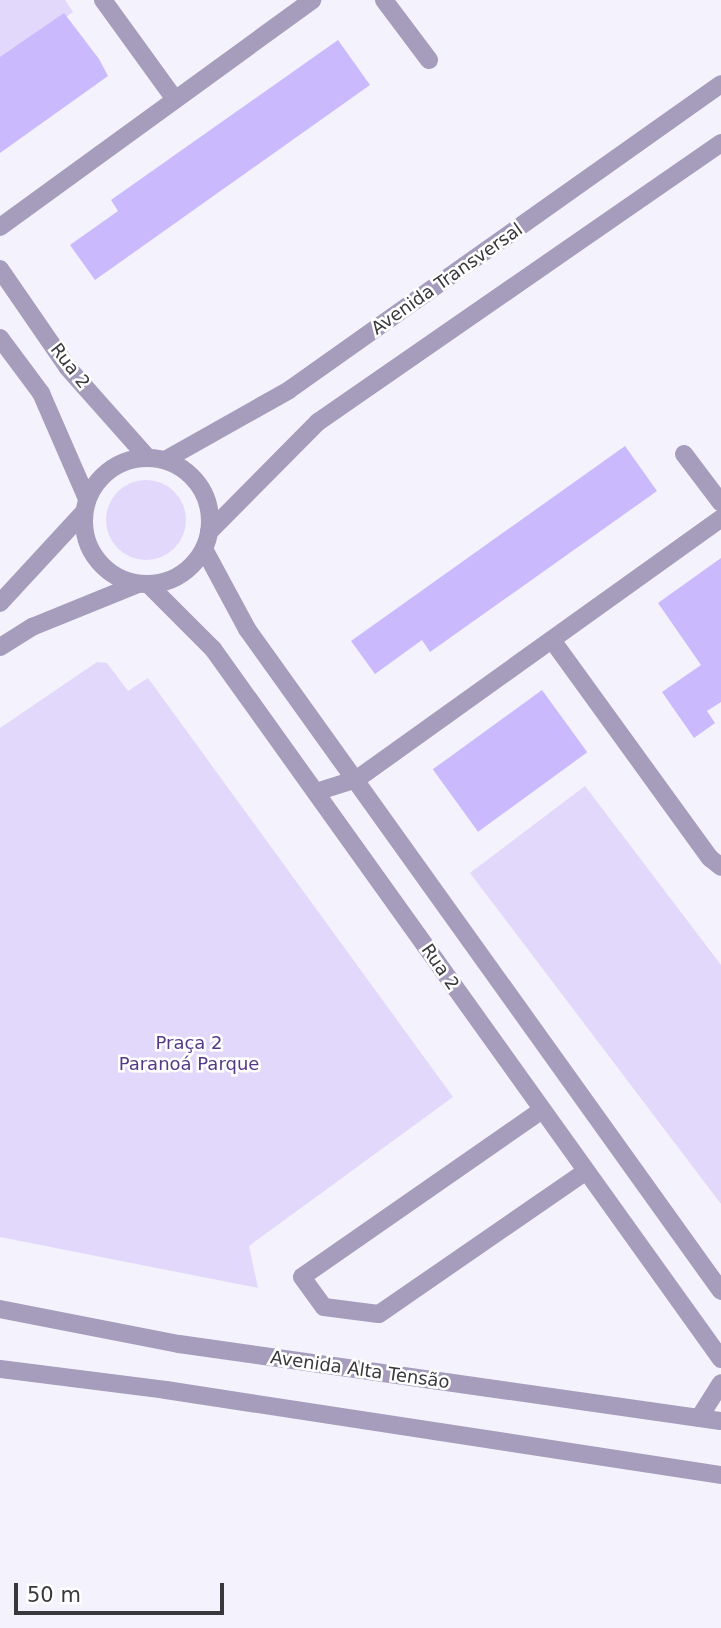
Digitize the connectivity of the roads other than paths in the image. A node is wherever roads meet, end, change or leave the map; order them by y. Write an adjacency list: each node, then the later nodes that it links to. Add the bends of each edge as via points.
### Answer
1 (103, 0): 6 (street)
2 (312, 0): 6 (street)
3 (384, 0): 4 (street)
4 (429, 60)
5 (721, 84): 12 (street, Avenida Transversal, via 289,390)
6 (174, 98): 8 (street)
7 (721, 143): 16 (street, via 318,422)
8 (0, 227)
9 (0, 269): 12 (street, Rua 2, via 68,368)
10 (0, 338): 14 (street, via 41,393)
11 (684, 454): 13 (street)
12 (156, 459): 14 (street, Avenida Transversal, via 128,460 111,468 96,482); 16 (street, via 182,468 196,480 210,514)
13 (721, 503)
14 (85, 506): 17 (street, via 84,532 90,551 118,578); 18 (street, Avenida Transversal)
15 (721, 518): 19 (street)
16 (206, 541): 17 (street, via 180,574); 21 (street, via 247,629)
17 (143, 584): 20 (street, via 32,627); 22 (street, Rua 2, via 213,649)
18 (0, 603)
19 (552, 640): 21 (street); 23 (street)
20 (0, 647)
21 (357, 779): 22 (street); 26 (street)
22 (316, 792): 24 (street, Rua 2)
23 (721, 867)
24 (542, 1110): 25 (street, Rua 2); 25 (street, via 302,1277 324,1307 379,1314)
25 (585, 1172): 28 (street, Rua 2)
26 (721, 1292)
27 (0, 1309): 31 (street, Avenida Alta Tensão, via 180,1344)
28 (721, 1359)
29 (0, 1369): 33 (street)
30 (721, 1383): 31 (street)
31 (699, 1418): 32 (street, Avenida Alta Tensão)
32 (721, 1421)
33 (721, 1475)

